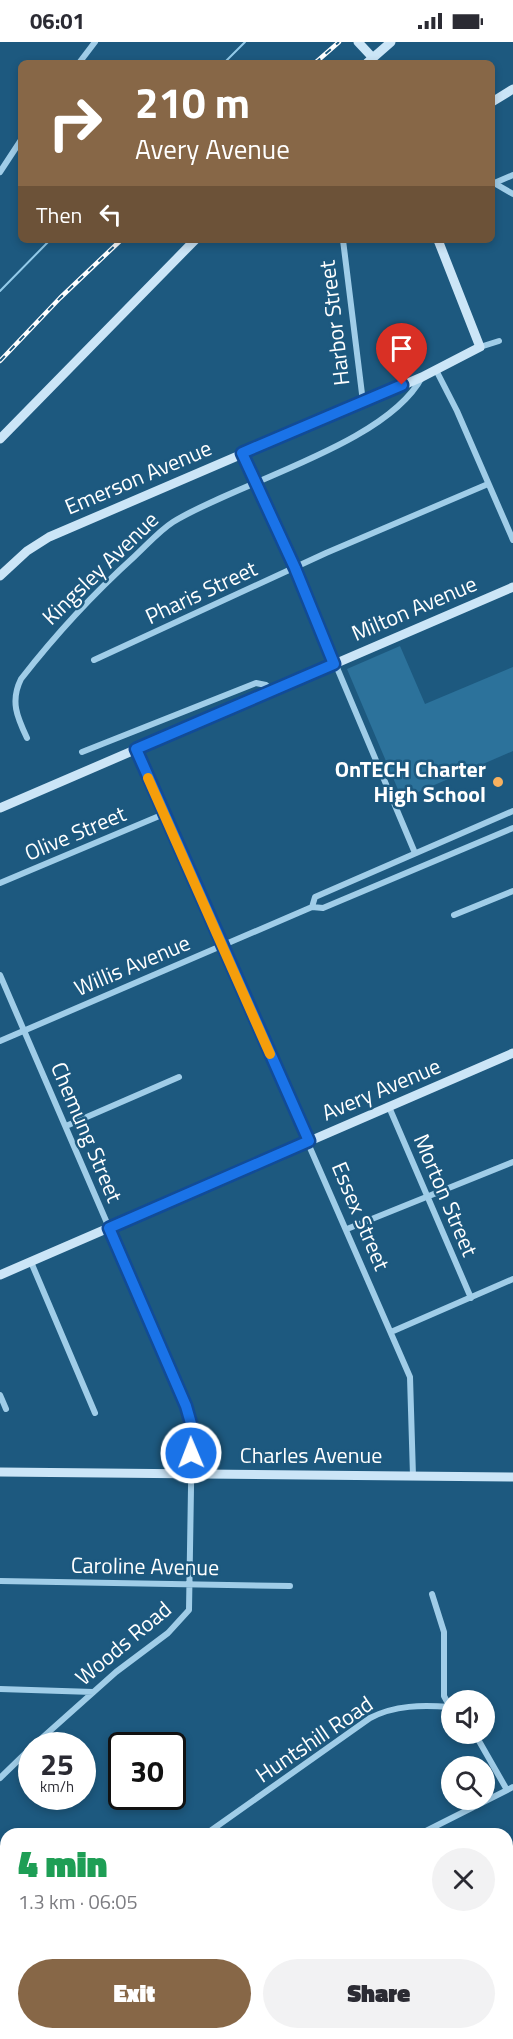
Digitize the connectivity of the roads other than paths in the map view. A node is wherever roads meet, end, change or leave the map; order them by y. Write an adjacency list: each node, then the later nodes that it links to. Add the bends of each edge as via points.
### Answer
1 (95, 42): 4 (street)
2 (358, 42): 5 (street)
3 (391, 42): 5 (street)
4 (81, 60)
5 (370, 60)
6 (513, 89): 7 (street)
7 (495, 100)
8 (18, 145): 9 (street)
9 (0, 172)
10 (513, 175): 11 (street)
11 (495, 183)
12 (495, 185): 13 (street)
13 (513, 194)
14 (192, 243): 22 (street)
15 (343, 243): 21 (street, Harbor Street)
16 (439, 243): 18 (street)
17 (499, 341): 18 (street, Emerson Avenue)
18 (480, 347): 19 (street, Emerson Avenue)
19 (436, 370): 20 (street, Emerson Avenue); 25 (street)
20 (422, 377): 21 (street, Emerson Avenue); 24 (street, Kingsley Avenue, via 405,401 370,426)
21 (363, 402): 23 (street, Emerson Avenue)
22 (0, 439)
23 (242, 453): 24 (street); 28 (street, Emerson Avenue, via 49,537)
24 (256, 482): 27 (street); 33 (street, Kingsley Avenue, via 218,497 170,524 74,614 18,685 15,709)
25 (488, 484): 26 (street); 27 (street, Pharis Street)
26 (513, 540)
27 (295, 568): 30 (street, Pharis Street); 31 (street)
28 (0, 576)
29 (513, 587): 31 (street, Milton Avenue)
30 (94, 660)
31 (334, 664): 32 (street, Milton Avenue); 40 (street)
32 (272, 690): 34 (street, Milton Avenue); 35 (street, via 256,683)
33 (27, 738)
34 (136, 749): 36 (street, Milton Avenue); 38 (street, Essex Street)
35 (82, 752)
36 (0, 808)
37 (513, 811): 40 (street, Willis Avenue)
38 (164, 814): 41 (street, Olive Street); 45 (street, Essex Street)
39 (513, 828): 43 (street, Willis Avenue, via 323,908)
40 (416, 853): 43 (street, Willis Avenue, via 315,897)
41 (0, 883)
42 (513, 891): 44 (street)
43 (312, 907): 45 (street, Willis Avenue)
44 (454, 915)
45 (222, 946): 47 (street, Willis Avenue); 53 (street, Essex Street)
46 (0, 975): 47 (street, Chemung Street)
47 (24, 1031): 48 (street, Willis Avenue); 52 (street, Chemung Street)
48 (0, 1041)
49 (513, 1053): 51 (street, Avery Avenue)
50 (179, 1077): 52 (street)
51 (389, 1107): 53 (street, Avery Avenue); 55 (street, Morton Street)
52 (66, 1126): 56 (street, Chemung Street)
53 (309, 1141): 56 (street, Avery Avenue); 57 (street, Essex Street)
54 (513, 1162): 55 (street)
55 (427, 1197): 57 (street); 61 (street, Morton Street)
56 (109, 1228): 58 (street, Avery Avenue); 67 (street, Chemung Street, via 186,1406 192,1427)
57 (347, 1229): 62 (street, Essex Street)
58 (31, 1262): 59 (street, Avery Avenue); 65 (street)
59 (0, 1275)
60 (513, 1279): 61 (street)
61 (471, 1298): 62 (street)
62 (391, 1332): 68 (street, Essex Street, via 412,1384)
63 (0, 1395): 64 (street)
64 (6, 1409)
65 (95, 1413)
66 (0, 1472): 67 (street, Charles Avenue)
67 (190, 1474): 68 (street, Charles Avenue); 71 (street, Woods Road)
68 (412, 1476): 69 (street, Charles Avenue)
69 (513, 1477)
70 (0, 1581): 71 (street, Caroline Avenue)
71 (190, 1584): 72 (street, Caroline Avenue); 76 (street, Woods Road, via 189,1610 184,1618)
72 (290, 1586)
73 (432, 1594): 75 (street, via 444,1632)
74 (0, 1689): 76 (street)
75 (444, 1690)
76 (93, 1692): 78 (street, Woods Road)
77 (441, 1707): 83 (street, Huntshill Road, via 396,1708 370,1718)
78 (49, 1732)
79 (481, 1744): 82 (street)
80 (18, 1761): 81 (street, Woods Road)
81 (0, 1778)
82 (510, 1788): 84 (street)
83 (214, 1828)
84 (432, 1828)

